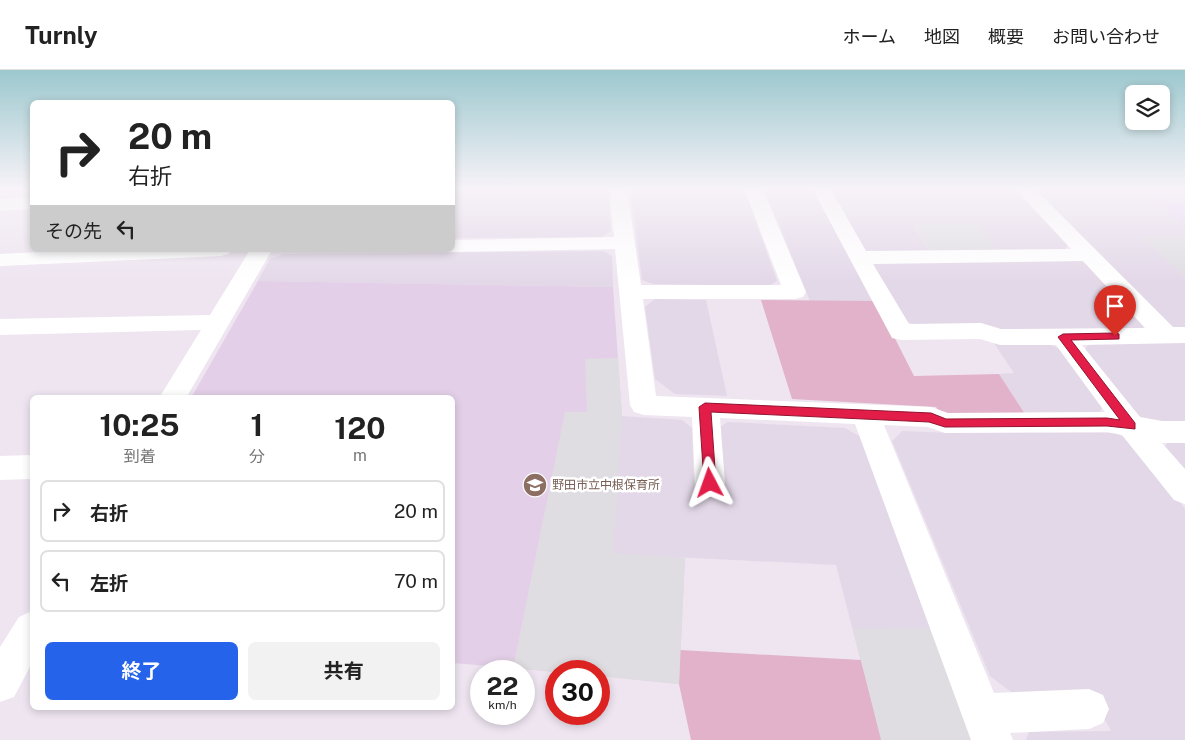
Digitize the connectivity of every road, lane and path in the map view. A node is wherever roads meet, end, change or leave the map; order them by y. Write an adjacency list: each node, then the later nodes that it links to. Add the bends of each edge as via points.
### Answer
1 (621, 219): 5 (street)
2 (766, 219): 12 (street, via 795,292)
3 (838, 219): 10 (street)
4 (1053, 219): 9 (street)
5 (623, 243): 6 (street); 12 (street)
6 (455, 246)
7 (177, 252): 11 (street)
8 (260, 252): 13 (street)
9 (1086, 255): 10 (street); 15 (street)
10 (859, 258): 16 (street, via 901,332 980,331 1000,337)
11 (0, 260)
12 (630, 292): 18 (street, via 644,405)
13 (217, 322): 14 (street); 17 (street)
14 (0, 327)
15 (1176, 335): 16 (street)
16 (1063, 337): 20 (street)
17 (174, 395)
18 (705, 407): 19 (street); 24 (street)
19 (866, 415): 20 (street, via 931,417 945,423 1107,422); 29 (street)
20 (1131, 426): 21 (street, via 1162,432); 25 (street)
21 (1185, 432)
22 (0, 468): 23 (street)
23 (30, 468)
24 (710, 483)
25 (1185, 491)
26 (30, 632): 27 (street)
27 (0, 683)
28 (1089, 709): 29 (street)
29 (987, 727)

